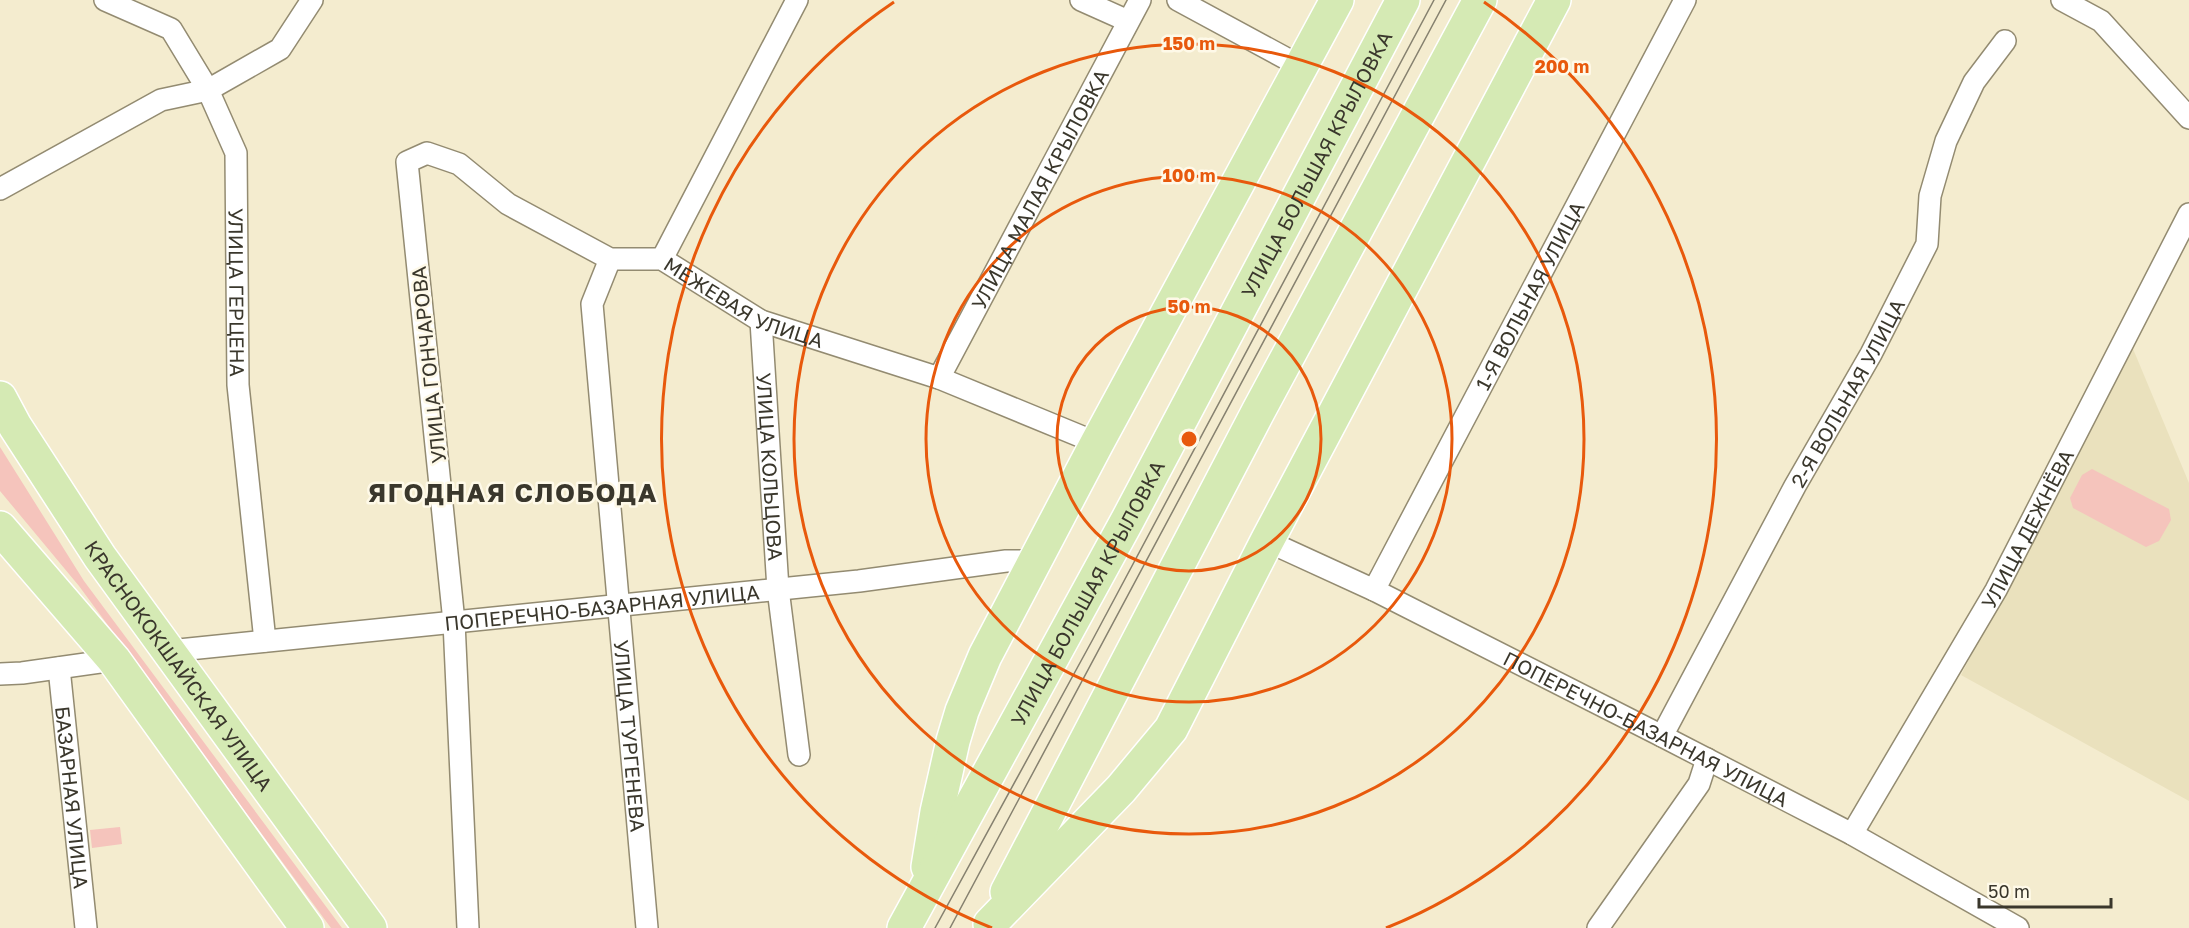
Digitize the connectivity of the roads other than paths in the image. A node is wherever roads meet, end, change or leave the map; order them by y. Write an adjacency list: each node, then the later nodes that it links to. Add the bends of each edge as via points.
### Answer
1 (105, 0): 16 (street, via 171,29)
2 (312, 0): 16 (street, via 280,49)
3 (797, 0): 22 (street)
4 (1081, 0): 13 (street)
5 (1140, 0): 13 (street, УЛИЦА МАЛАЯ КРЫЛОВКА)
6 (1178, 0): 15 (street)
7 (1337, 0): 15 (main road)
8 (1403, 0): 43 (main road, УЛИЦА БОЛЬШАЯ КРЫЛОВКА, via 1121,531)
9 (1480, 0): 44 (main road, via 1259,410)
10 (1554, 0): 28 (main road)
11 (1685, 0): 31 (street, 1-Я ВОЛЬНАЯ УЛИЦА)
12 (2062, 0): 17 (street, via 2101,21)
13 (1128, 21): 24 (street, УЛИЦА МАЛАЯ КРЫЛОВКА)
14 (2005, 41): 39 (street, 2-Я ВОЛЬНАЯ УЛИЦА, via 1974,82 1946,141 1930,196 1928,244)
15 (1300, 66): 26 (main road)
16 (208, 90): 19 (street, via 161,100); 34 (street, УЛИЦА ГЕРЦЕНА, via 236,153 238,385)
17 (2189, 118)
18 (406, 162): 21 (street, МЕЖЕВАЯ УЛИЦА, via 427,153 459,164 508,204); 33 (street, УЛИЦА ГОНЧАРОВА)
19 (0, 189)
20 (2189, 214): 42 (street, УЛИЦА ДЕЖНЁВА, via 1996,590)
21 (610, 259): 22 (street, МЕЖЕВАЯ УЛИЦА); 32 (street, УЛИЦА ТУРГЕНЕВА, via 592,304)
22 (662, 259): 23 (street, МЕЖЕВАЯ УЛИЦА)
23 (761, 321): 24 (street, МЕЖЕВАЯ УЛИЦА); 30 (street, УЛИЦА КОЛЬЦОВА)
24 (939, 378): 26 (street, МЕЖЕВАЯ УЛИЦА)
25 (0, 398): 35 (main road, КРАСНОКОКШАЙСКАЯ УЛИЦА, via 100,557)
26 (1097, 443): 29 (main road)
27 (0, 528): 36 (main road)
28 (1267, 541): 31 (street, ПОПЕРЕЧНО-БАЗАРНАЯ УЛИЦА); 44 (main road, via 1171,729 1121,789)
29 (1035, 561): 30 (street, ПОПЕРЕЧНО-БАЗАРНАЯ УЛИЦА, via 1006,561); 43 (main road, via 985,656 962,711 937,812)
30 (778, 589): 32 (street, ПОПЕРЕЧНО-БАЗАРНАЯ УЛИЦА); 40 (street, УЛИЦА КОЛЬЦОВА)
31 (1374, 590): 39 (street, ПОПЕРЕЧНО-БАЗАРНАЯ УЛИЦА)
32 (618, 606): 33 (street, ПОПЕРЕЧНО-БАЗАРНАЯ УЛИЦА); 50 (street, УЛИЦА ТУРГЕНЕВА)
33 (454, 622): 34 (street, ПОПЕРЕЧНО-БАЗАРНАЯ УЛИЦА); 49 (street, УЛИЦА ГОНЧАРОВА)
34 (265, 641): 35 (street, ПОПЕРЕЧНО-БАЗАРНАЯ УЛИЦА)
35 (169, 651): 48 (main road, КРАСНОКОКШАЙСКАЯ УЛИЦА)
36 (114, 660): 37 (street); 47 (main road)
37 (59, 668): 38 (street); 46 (street, БАЗАРНАЯ УЛИЦА)
38 (0, 674)
39 (1662, 736): 41 (street, ПОПЕРЕЧНО-БАЗАРНАЯ УЛИЦА)
40 (799, 755)
41 (1707, 759): 42 (street, ПОПЕРЕЧНО-БАЗАРНАЯ УЛИЦА); 45 (street, via 1699,784)
42 (1852, 834): 52 (street, ПОПЕРЕЧНО-БАЗАРНАЯ УЛИЦА)
43 (924, 890): 51 (main road, УЛИЦА БОЛЬШАЯ КРЫЛОВКА)
44 (989, 926)
45 (1606, 926)
46 (86, 928)
47 (307, 928)
48 (370, 928)
49 (468, 928)
50 (648, 928)
51 (904, 928)
52 (2018, 928)

